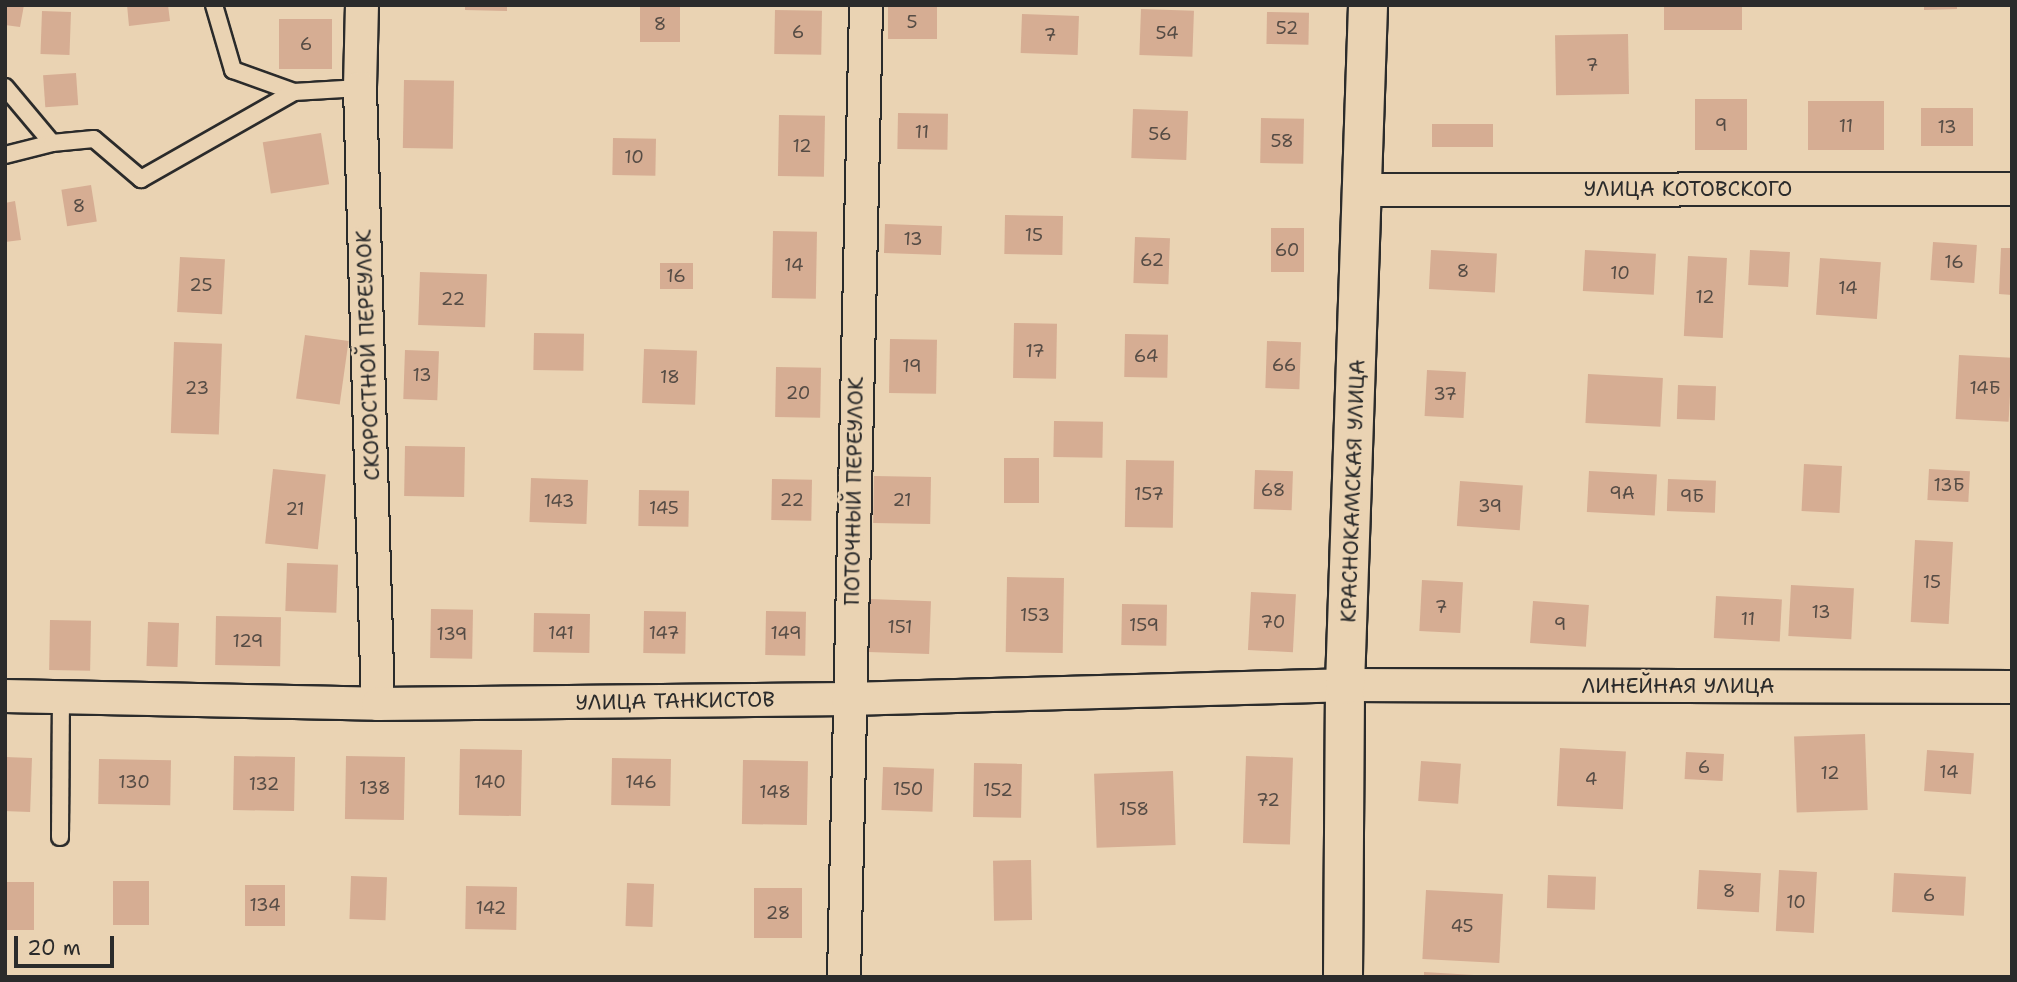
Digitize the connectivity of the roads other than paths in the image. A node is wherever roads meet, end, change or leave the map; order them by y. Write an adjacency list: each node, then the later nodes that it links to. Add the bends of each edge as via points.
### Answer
1 (214, 5): 7 (lane, via 233,70)
2 (362, 5): 6 (street, СКОРОСТНОЙ ПЕРЕУЛОК)
3 (866, 5): 16 (street, ПОТОЧНЫЙ ПЕРЕУЛОК)
4 (1368, 5): 11 (street, КРАСНОКАМСКАЯ УЛИЦА)
5 (5, 87): 8 (lane)
6 (360, 88): 7 (lane); 17 (street, СКОРОСТНОЙ ПЕРЕУЛОК)
7 (294, 92): 8 (lane, via 141,179 94,139)
8 (51, 142): 9 (lane)
9 (5, 155)
10 (2012, 189): 11 (street, УЛИЦА КОТОВСКОГО)
11 (1364, 190): 12 (street, КРАСНОКАМСКАЯ УЛИЦА)
12 (1345, 685): 13 (street, ЛИНЕЙНАЯ УЛИЦА); 16 (street, УЛИЦА ТАНКИСТОВ); 20 (street, КРАСНОКАМСКАЯ УЛИЦА)
13 (2012, 687)
14 (61, 695): 15 (street, УЛИЦА ТАНКИСТОВ); 17 (street, УЛИЦА ТАНКИСТОВ); 18 (lane)
15 (5, 696)
16 (848, 699): 17 (street, УЛИЦА ТАНКИСТОВ); 19 (street, ПОТОЧНЫЙ ПЕРЕУЛОК)
17 (378, 704)
18 (60, 837)
19 (844, 977)
20 (1343, 977)

